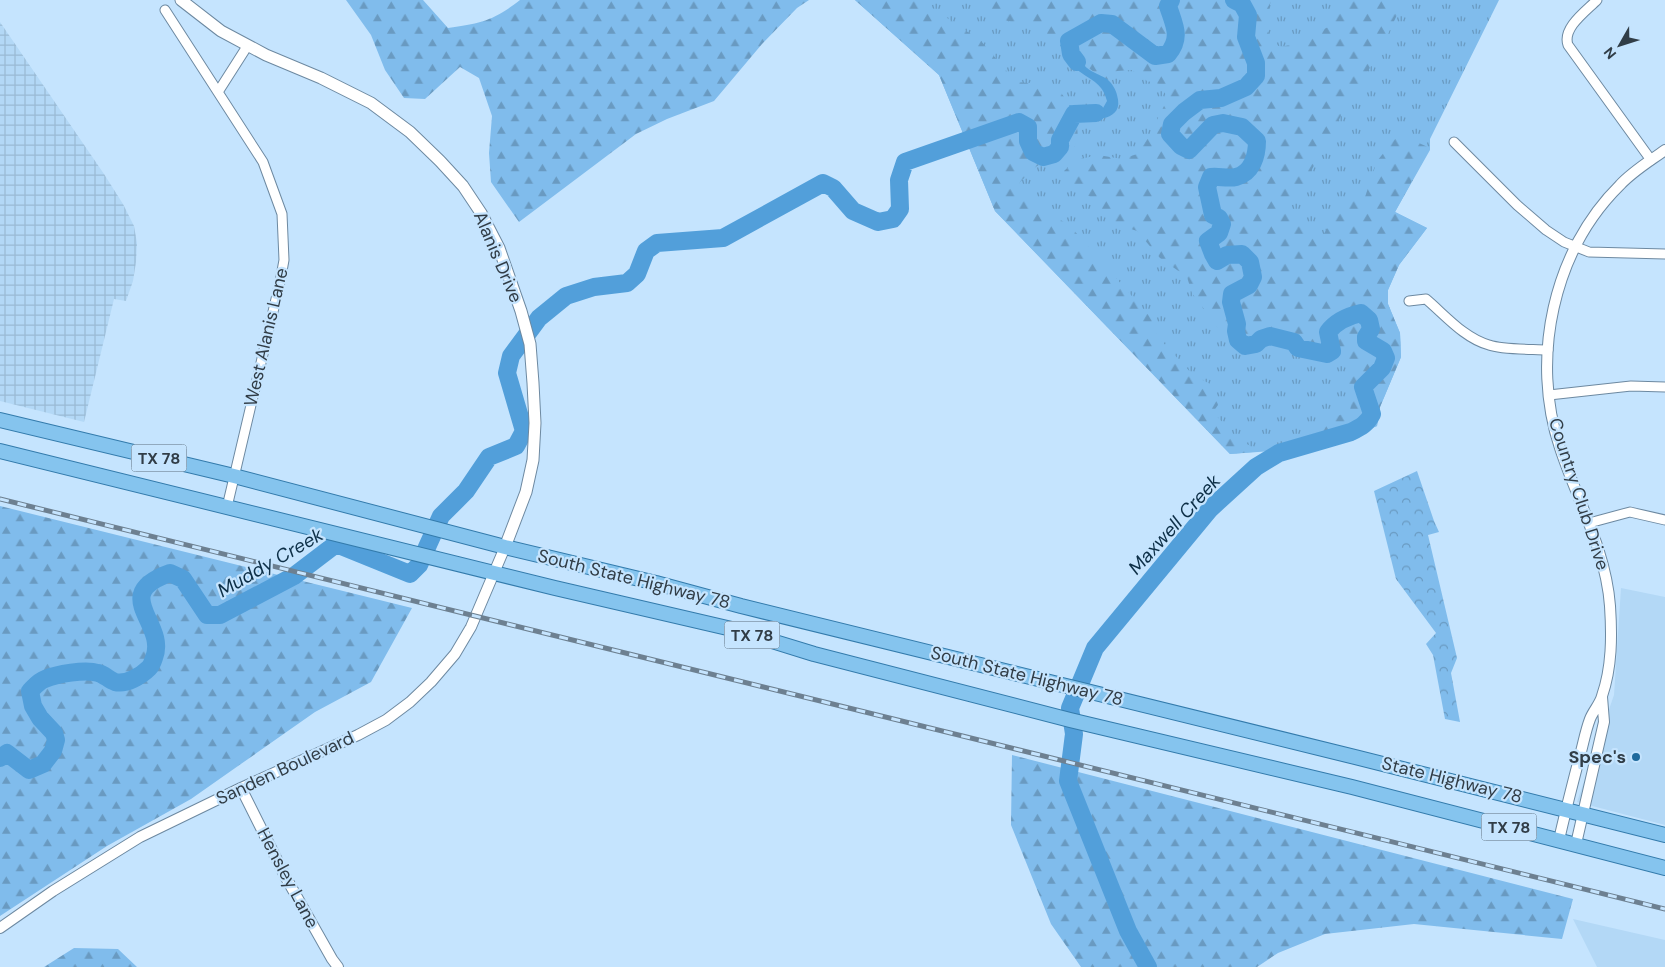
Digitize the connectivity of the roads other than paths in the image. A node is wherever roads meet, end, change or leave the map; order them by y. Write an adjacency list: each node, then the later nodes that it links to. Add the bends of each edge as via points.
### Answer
1 (181, 0): 4 (main road, Alanis Drive, via 222,31)
2 (1597, 0): 8 (street, via 1569,30 1566,37 1568,45)
3 (165, 10): 5 (street, West Alanis Lane)
4 (248, 45): 5 (street); 21 (main road, Alanis Drive, via 372,103 410,132 440,161 481,212 498,248 530,344 535,423 533,460 526,492)
5 (218, 92): 17 (street, West Alanis Lane, via 264,162 282,214 284,241 280,282)
6 (1454, 142): 9 (street, via 1517,205)
7 (1665, 150): 8 (street, Country Club Drive)
8 (1651, 160): 9 (street, Country Club Drive, via 1620,185 1600,208)
9 (1574, 248): 10 (street, via 1589,252); 12 (street, Country Club Drive, via 1556,294)
10 (1665, 254)
11 (1409, 301): 12 (street, via 1426,299 1464,332 1491,346)
12 (1548, 350): 14 (street, Country Club Drive)
13 (1665, 388): 14 (street, via 1631,386)
14 (1549, 395): 20 (street, Country Club Drive, via 1560,447)
15 (0, 420): 17 (main road, South State Highway 78 / TX 78)
16 (0, 451): 18 (main road, South State Highway 78 / TX 78)
17 (234, 476): 18 (street, West Alanis Lane); 21 (main road, South State Highway 78 / TX 78)
18 (227, 507): 22 (main road, South State Highway 78 / TX 78)
19 (1665, 520): 20 (street, via 1630,512)
20 (1589, 523): 23 (street, Country Club Drive, via 1604,567 1610,607 1610,659)
21 (505, 547): 22 (street, Sanden Boulevard); 26 (main road, South State Highway 78 / TX 78)
22 (495, 573): 27 (main road, South State Highway 78 / TX 78, via 736,630 814,654 1032,710); 28 (street, Sanden Boulevard, via 471,628 455,654 410,702 358,735)
23 (1602, 697): 24 (street, Country Club Drive, via 1590,718); 25 (street, Country Club Drive, via 1604,722)
24 (1584, 741): 25 (street); 29 (street, Country Club Drive)
25 (1599, 745): 30 (street, Country Club Drive)
26 (1355, 756): 29 (main road, State Highway 78 / TX 78)
27 (1352, 787): 32 (main road, State Highway 78 / TX 78)
28 (241, 788): 35 (street, Sanden Boulevard, via 140,837 52,891); 36 (street, Hensley Lane, via 285,876)
29 (1566, 809): 30 (main road, State Highway 78 / TX 78); 32 (street, Country Club Drive)
30 (1584, 813): 31 (main road, State Highway 78 / TX 78); 33 (street, Country Club Drive)
31 (1665, 835)
32 (1558, 840): 33 (main road, State Highway 78 / TX 78)
33 (1576, 844): 34 (main road, State Highway 78 / TX 78)
34 (1665, 868)
35 (0, 928)
36 (338, 967)

